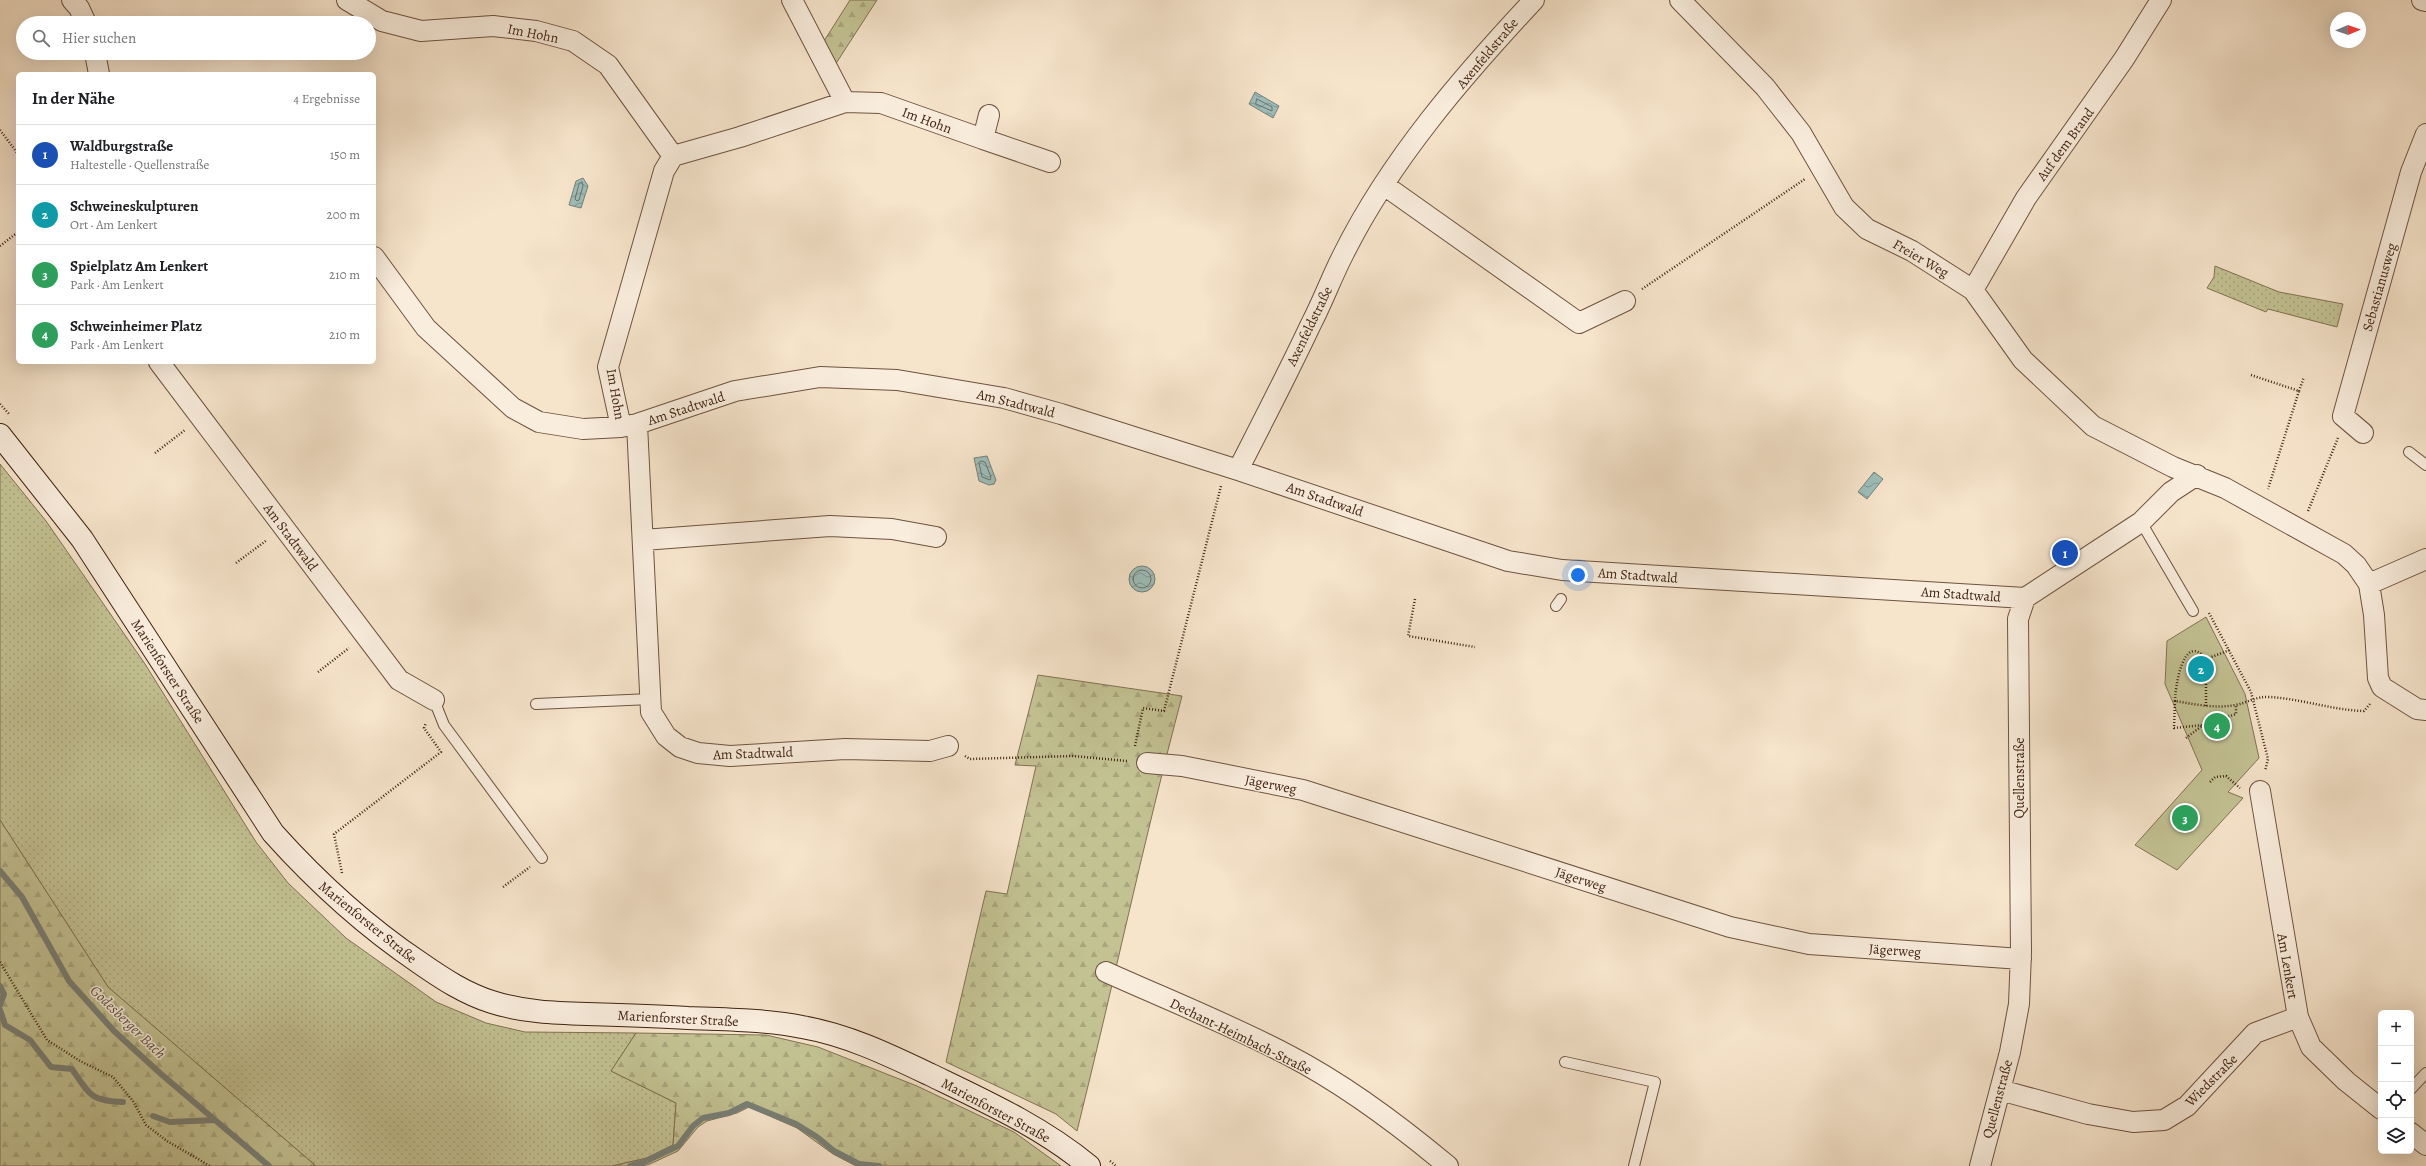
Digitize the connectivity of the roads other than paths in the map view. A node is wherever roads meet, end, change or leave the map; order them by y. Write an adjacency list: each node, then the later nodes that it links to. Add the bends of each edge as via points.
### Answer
1 (72, 0): 9 (street)
2 (347, 0): 10 (street, Im Hohn)
3 (792, 0): 14 (street)
4 (1534, 0): 20 (street, Axenfeldstraße, via 1498,38 1407,150)
5 (1680, 0): 22 (street, Freier Weg, via 1765,87 1800,133 1844,208 1867,229 1912,251)
6 (2161, 0): 22 (street, Auf dem Brand, via 2124,59 2026,198)
7 (2422, 0): 8 (street)
8 (2426, 2)
9 (83, 16)
10 (374, 16)
11 (376, 17): 18 (street, Im Hohn, via 420,31 493,26 536,31 573,41 608,65)
12 (96, 60): 13 (street)
13 (99, 72)
14 (845, 102): 17 (street, Im Hohn, via 881,103); 18 (street, Im Hohn)
15 (989, 115): 17 (street)
16 (2426, 134): 26 (street, Sebastianusweg, via 2411,172 2342,416)
17 (983, 139): 19 (street, Im Hohn)
18 (673, 156): 25 (street, Im Hohn, via 664,171 608,367)
19 (1050, 162)
20 (1384, 185): 23 (street, via 1578,323); 30 (street, Axenfeldstraße, via 1344,252 1312,324)
21 (376, 260): 25 (street, Am Stadtwald, via 426,328 513,408 540,422 558,426 583,429)
22 (1973, 290): 31 (street, Freier Weg, via 2023,360 2093,426 2173,467)
23 (1625, 301)
24 (160, 364): 40 (street, Am Stadtwald, via 399,680)
25 (629, 426): 30 (street, Am Stadtwald, via 736,391 820,378 897,380 1004,398); 34 (street, Am Stadtwald)
26 (2363, 433)
27 (0, 435): 57 (main road, Marienforster Straße, via 82,539 273,833 308,872 349,909 394,946 443,979 493,1003 522,1010 800,1026 837,1035 869,1046 981,1099 1037,1130)
28 (2409, 452): 29 (lane)
29 (2426, 465)
30 (1232, 468): 37 (street, Am Stadtwald, via 1508,561 1562,570)
31 (2197, 475): 32 (street, via 2171,492); 36 (street, Freier Weg, via 2344,554 2356,565)
32 (2141, 522): 37 (street); 38 (lane)
33 (936, 537): 34 (street, via 892,530 830,526)
34 (643, 540): 39 (street, Am Stadtwald)
35 (2426, 559): 36 (street)
36 (2369, 584): 42 (street, via 2374,615 2378,678 2382,687 2417,709)
37 (2025, 598): 47 (street, Quellenstraße, via 2018,619)
38 (2193, 611)
39 (650, 699): 41 (lane); 43 (street, Am Stadtwald, via 651,712 666,736 680,747 698,753 730,756 846,749 930,751)
40 (434, 700): 46 (lane, via 444,725)
41 (536, 704)
42 (2426, 710)
43 (948, 746)
44 (1140, 762): 47 (street, Jägerweg, via 1182,766 1303,790 1730,927 1809,944)
45 (2260, 791): 49 (street, Am Lenkert)
46 (542, 858)
47 (2021, 959): 53 (street, Quellenstraße, via 2019,1004)
48 (1106, 972): 58 (street, Dechant-Heimbach-Straße, via 1289,1055 1406,1131)
49 (2298, 1017): 53 (street, Wiedstraße, via 2255,1033 2187,1106 2164,1120 2133,1122 2088,1114); 54 (street, Am Lenkert, via 2311,1047 2346,1081)
50 (1565, 1062): 59 (lane, via 1655,1082)
51 (2426, 1073): 52 (lane)
52 (2414, 1085)
53 (2000, 1090): 60 (street, Quellenstraße)
54 (2378, 1107)
55 (2414, 1135): 56 (street)
56 (2426, 1145)
57 (1089, 1166)
58 (1448, 1166)
59 (1634, 1166)
60 (1980, 1166)

